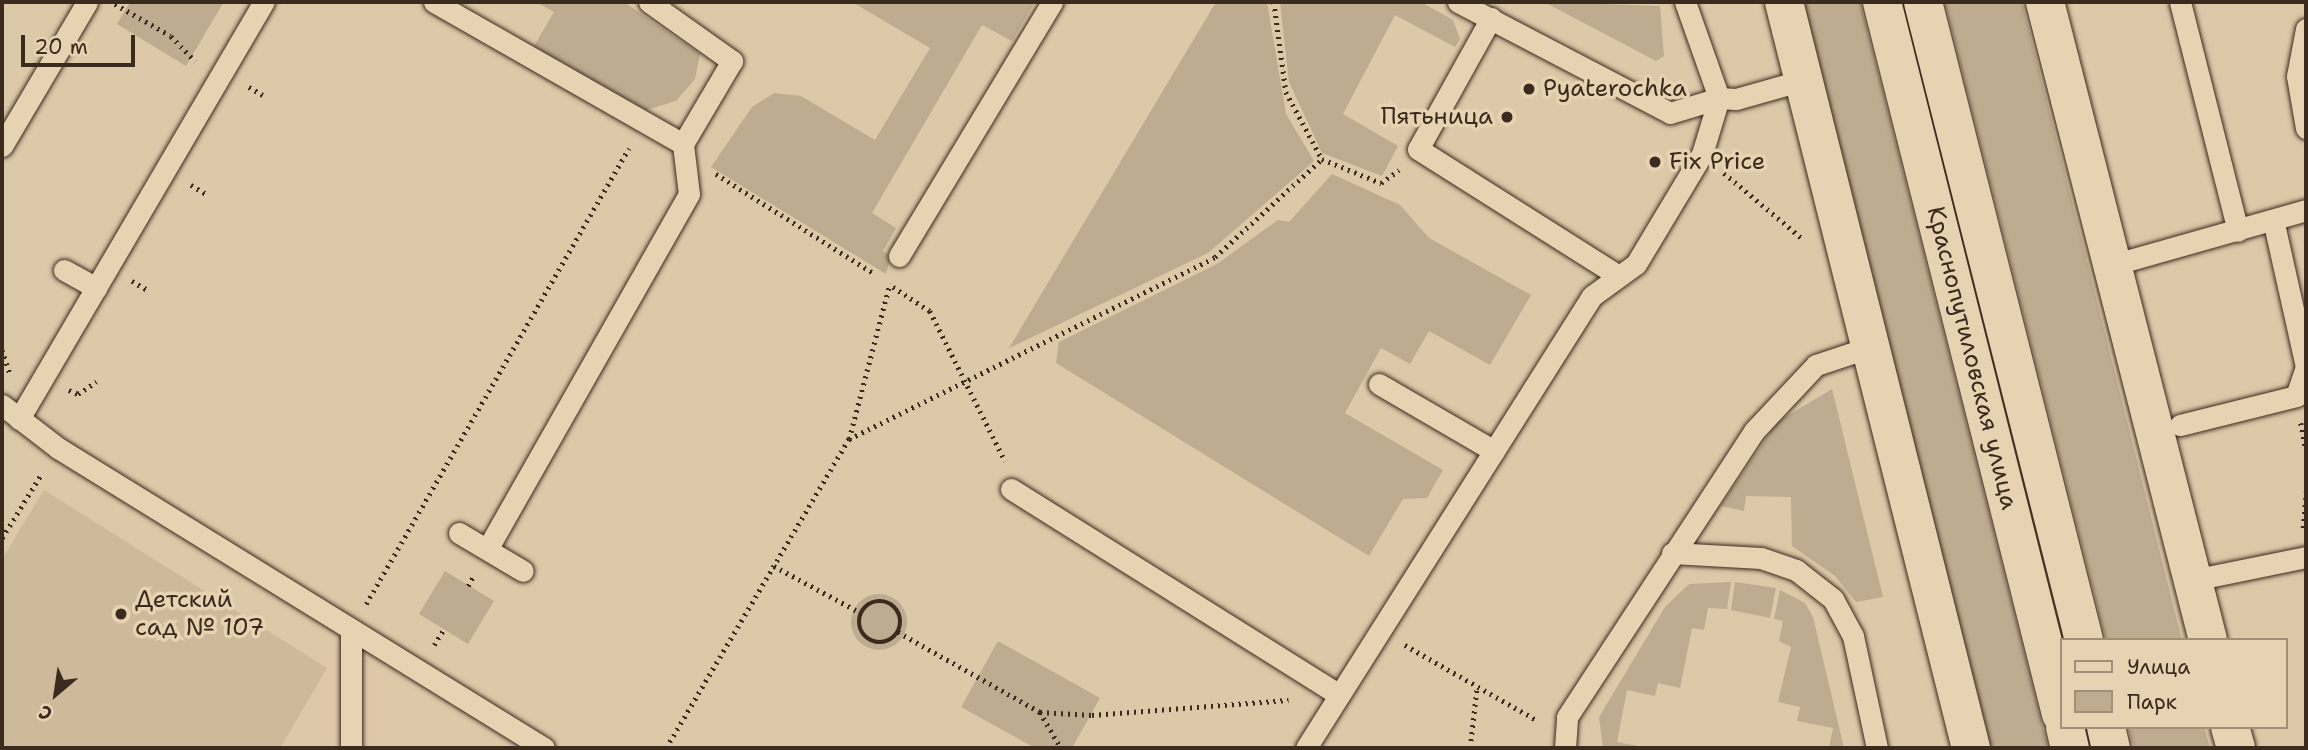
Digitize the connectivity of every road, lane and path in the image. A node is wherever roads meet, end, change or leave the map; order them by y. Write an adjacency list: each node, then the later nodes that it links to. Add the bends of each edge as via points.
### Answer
1 (87, 2): 22 (lane)
2 (111, 2): 17 (path, via 171,36)
3 (264, 2): 36 (lane)
4 (434, 2): 20 (lane)
5 (649, 2): 24 (lane, via 732,61)
6 (1052, 2): 31 (lane)
7 (1274, 2): 26 (path, via 1286,92)
8 (1458, 2): 15 (lane)
9 (1685, 2): 19 (lane)
10 (1784, 2): 18 (street)
11 (1882, 2): 65 (street, Краснопутиловская улица)
12 (1923, 2): 61 (street, Краснопутиловская улица)
13 (2045, 2): 32 (street)
14 (2180, 2): 29 (lane)
15 (1491, 18): 19 (lane, via 1670,113); 23 (lane)
16 (2306, 29): 21 (lane, via 2297,76)
17 (205, 66)
18 (1803, 80): 19 (lane, via 1736,99); 37 (street)
19 (1719, 98): 25 (lane)
20 (644, 123): 24 (lane); 58 (path)
21 (2306, 128)
22 (2, 146)
23 (1419, 149): 26 (path, via 1381,183); 34 (lane)
24 (684, 150): 35 (path); 51 (lane, via 690,194)
25 (1702, 154): 30 (path); 34 (lane, via 1636,264)
26 (1322, 159): 38 (path, via 1216,257)
27 (2306, 210): 28 (lane)
28 (2274, 224): 29 (lane); 42 (lane, via 2306,367 2296,396)
29 (2238, 231): 32 (lane)
30 (1813, 247)
31 (899, 256): 35 (path)
32 (2112, 265): 56 (street)
33 (64, 270): 36 (lane)
34 (1616, 274): 46 (lane, via 1592,296)
35 (890, 284): 38 (path, via 930,311); 44 (path)
36 (96, 288): 41 (lane)
37 (1870, 347): 53 (lane, via 1816,365 1777,403); 78 (street)
38 (965, 382): 43 (path); 44 (path)
39 (1379, 384): 46 (lane)
40 (2, 405): 41 (lane)
41 (19, 419): 45 (lane)
42 (2180, 425)
43 (991, 438)
44 (849, 439): 54 (path)
45 (58, 448): 50 (path); 58 (lane)
46 (1494, 452): 59 (lane)
47 (1011, 489): 64 (lane)
48 (2306, 491): 52 (path)
49 (459, 533): 51 (lane)
50 (2, 538)
51 (487, 549): 55 (lane)
52 (2304, 550): 56 (lane)
53 (1672, 553): 70 (lane, via 1567,717); 77 (lane, via 1761,558 1796,570 1833,599 1853,636)
54 (774, 566): 57 (path); 73 (path)
55 (523, 571)
56 (2193, 580): 62 (street)
57 (861, 614): 60 (path, via 859,626 870,641 883,643); 60 (path, via 869,605 886,603 899,615)
58 (356, 621): 71 (lane); 72 (lane)
59 (1381, 631): 63 (path); 64 (lane)
60 (898, 632): 66 (path)
61 (2083, 638)
62 (2208, 638)
63 (1477, 686): 70 (path); 76 (path)
64 (1331, 690): 66 (path, via 1305,698 1092,715); 75 (lane)
65 (2060, 710)
66 (1040, 712): 74 (path)
67 (2065, 729): 79 (street)
68 (2106, 729): 80 (street)
69 (2230, 729): 81 (street)
70 (1564, 742)
71 (351, 748)
72 (544, 748)
73 (666, 748)
74 (1061, 748)
75 (1306, 748)
76 (1470, 748)
77 (1877, 748)
78 (1971, 748)
79 (2070, 748)
80 (2111, 748)
81 (2235, 748)

